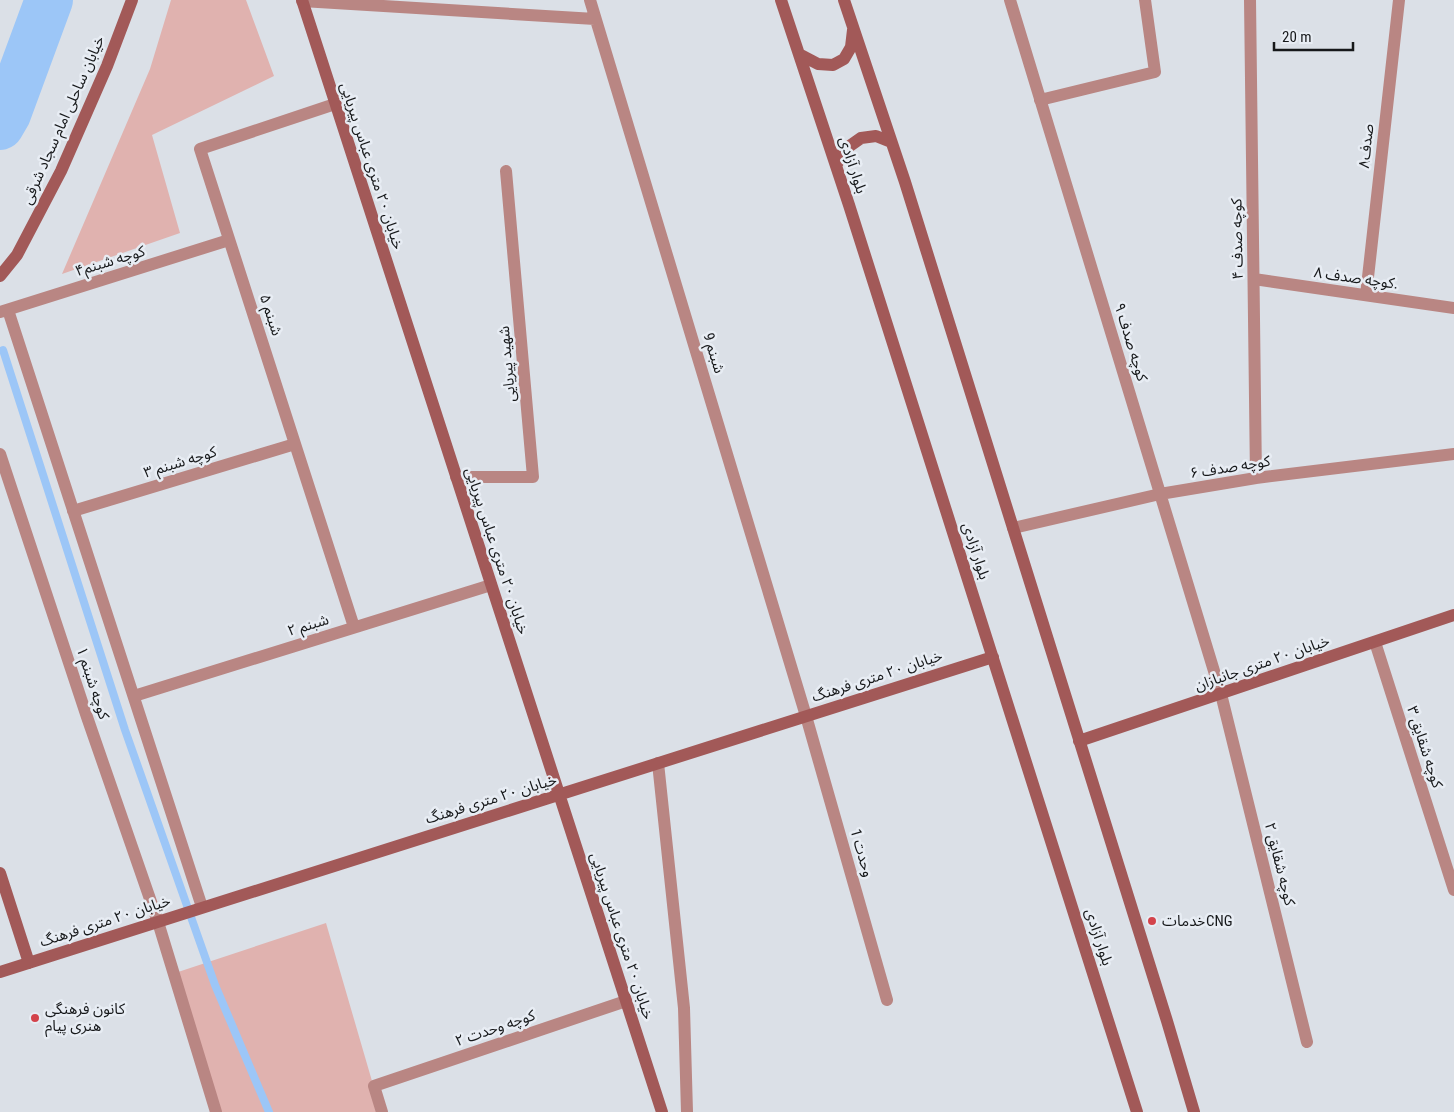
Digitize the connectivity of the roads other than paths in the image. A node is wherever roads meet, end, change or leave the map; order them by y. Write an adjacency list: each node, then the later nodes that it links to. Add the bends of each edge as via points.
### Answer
1 (132, 0): 19 (street, خیابان ساحلی امام سجاد شرقی, via 61,171 17,255)
2 (302, 0): 10 (street); 14 (street, خیابان ۲۰ متری عباس پیریایی)
3 (590, 0): 10 (street, شبنم 9)
4 (781, 0): 12 (street, بلوار آزادی)
5 (844, 0): 11 (street)
6 (1010, 0): 13 (street, کوچه صدف ۹)
7 (1145, 0): 13 (street, via 1155,72)
8 (1250, 0): 20 (street, کوچه صدف ۴)
9 (1399, 0): 21 (street, صدف۸)
10 (596, 19): 39 (street, شبنم 9)
11 (853, 27): 12 (street, via 850,47 844,59 834,65 818,64); 15 (street)
12 (799, 54): 16 (street, بلوار آزادی)
13 (1040, 100): 29 (street, کوچه صدف ۹)
14 (335, 104): 18 (street, شبنم ۵, via 200,149); 27 (street, خیابان ۲۰ متری عباس پیریایی)
15 (892, 142): 16 (street, via 876,136 861,138 844,150); 31 (street)
16 (836, 166): 36 (street, بلوار آزادی)
17 (506, 171): 27 (street, شهید پیریایی, via 533,477)
18 (229, 240): 23 (street, کوچه شبنم۴); 24 (street, شبنم ۵)
19 (0, 276)
20 (1254, 279): 21 (street, کوچه صدف ۸.); 28 (street, کوچه صدف ۴)
21 (1366, 295): 22 (street, کوچه صدف ۸.)
22 (1454, 308)
23 (4, 311): 30 (street)
24 (295, 444): 30 (street, کوچه شبنم ۳); 34 (street, شبنم ۵)
25 (0, 454): 46 (street, کوچه شبنم ۱)
26 (1454, 454): 28 (street, کوچه صدف ۶)
27 (456, 477): 32 (street, خیابان ۲۰ متری عباس پیریایی)
28 (1256, 478): 29 (street, کوچه صدف ۶)
29 (1160, 494): 31 (street, کوچه صدف ۶); 37 (street, کوچه صدف ۹)
30 (73, 511): 38 (street)
31 (1013, 528): 40 (street)
32 (491, 585): 34 (street, شبنم ۲); 42 (street, خیابان ۲۰ متری عباس پیریایی)
33 (1454, 615): 35 (street, خیابان ۲۰ متری جانبازان)
34 (354, 627): 38 (street, شبنم ۲)
35 (1375, 642): 37 (street, خیابان ۲۰ متری جانبازان); 44 (street, کوچه شقایق ۳)
36 (993, 657): 39 (street, خیابان ۲۰ متری فرهنگ); 56 (street, بلوار آزادی)
37 (1221, 694): 40 (street, خیابان ۲۰ متری جانبازان); 51 (street, کوچه شقایق ۲)
38 (134, 696): 45 (street)
39 (806, 716): 41 (street, خیابان ۲۰ متری فرهنگ); 49 (street, وحدت 1)
40 (1079, 741): 57 (street)
41 (658, 763): 42 (street, خیابان ۲۰ متری فرهنگ); 55 (street, via 684,1008)
42 (559, 794): 45 (street, خیابان ۲۰ متری فرهنگ); 50 (street, خیابان ۲۰ متری عباس پیریایی)
43 (0, 873): 47 (street)
44 (1454, 890)
45 (202, 907): 46 (street, خیابان ۲۰ متری فرهنگ)
46 (158, 922): 47 (street, خیابان ۲۰ متری فرهنگ); 52 (street, کوچه شبنم ۱)
47 (29, 963): 48 (street, خیابان ۲۰ متری فرهنگ)
48 (0, 972)
49 (887, 1000)
50 (626, 1001): 53 (street, کوچه وحدت ۲, via 374,1086); 54 (street, خیابان ۲۰ متری عباس پیریایی)
51 (1307, 1042)
52 (216, 1112)
53 (382, 1112)
54 (662, 1112)
55 (687, 1112)
56 (1137, 1112)
57 (1194, 1112)

